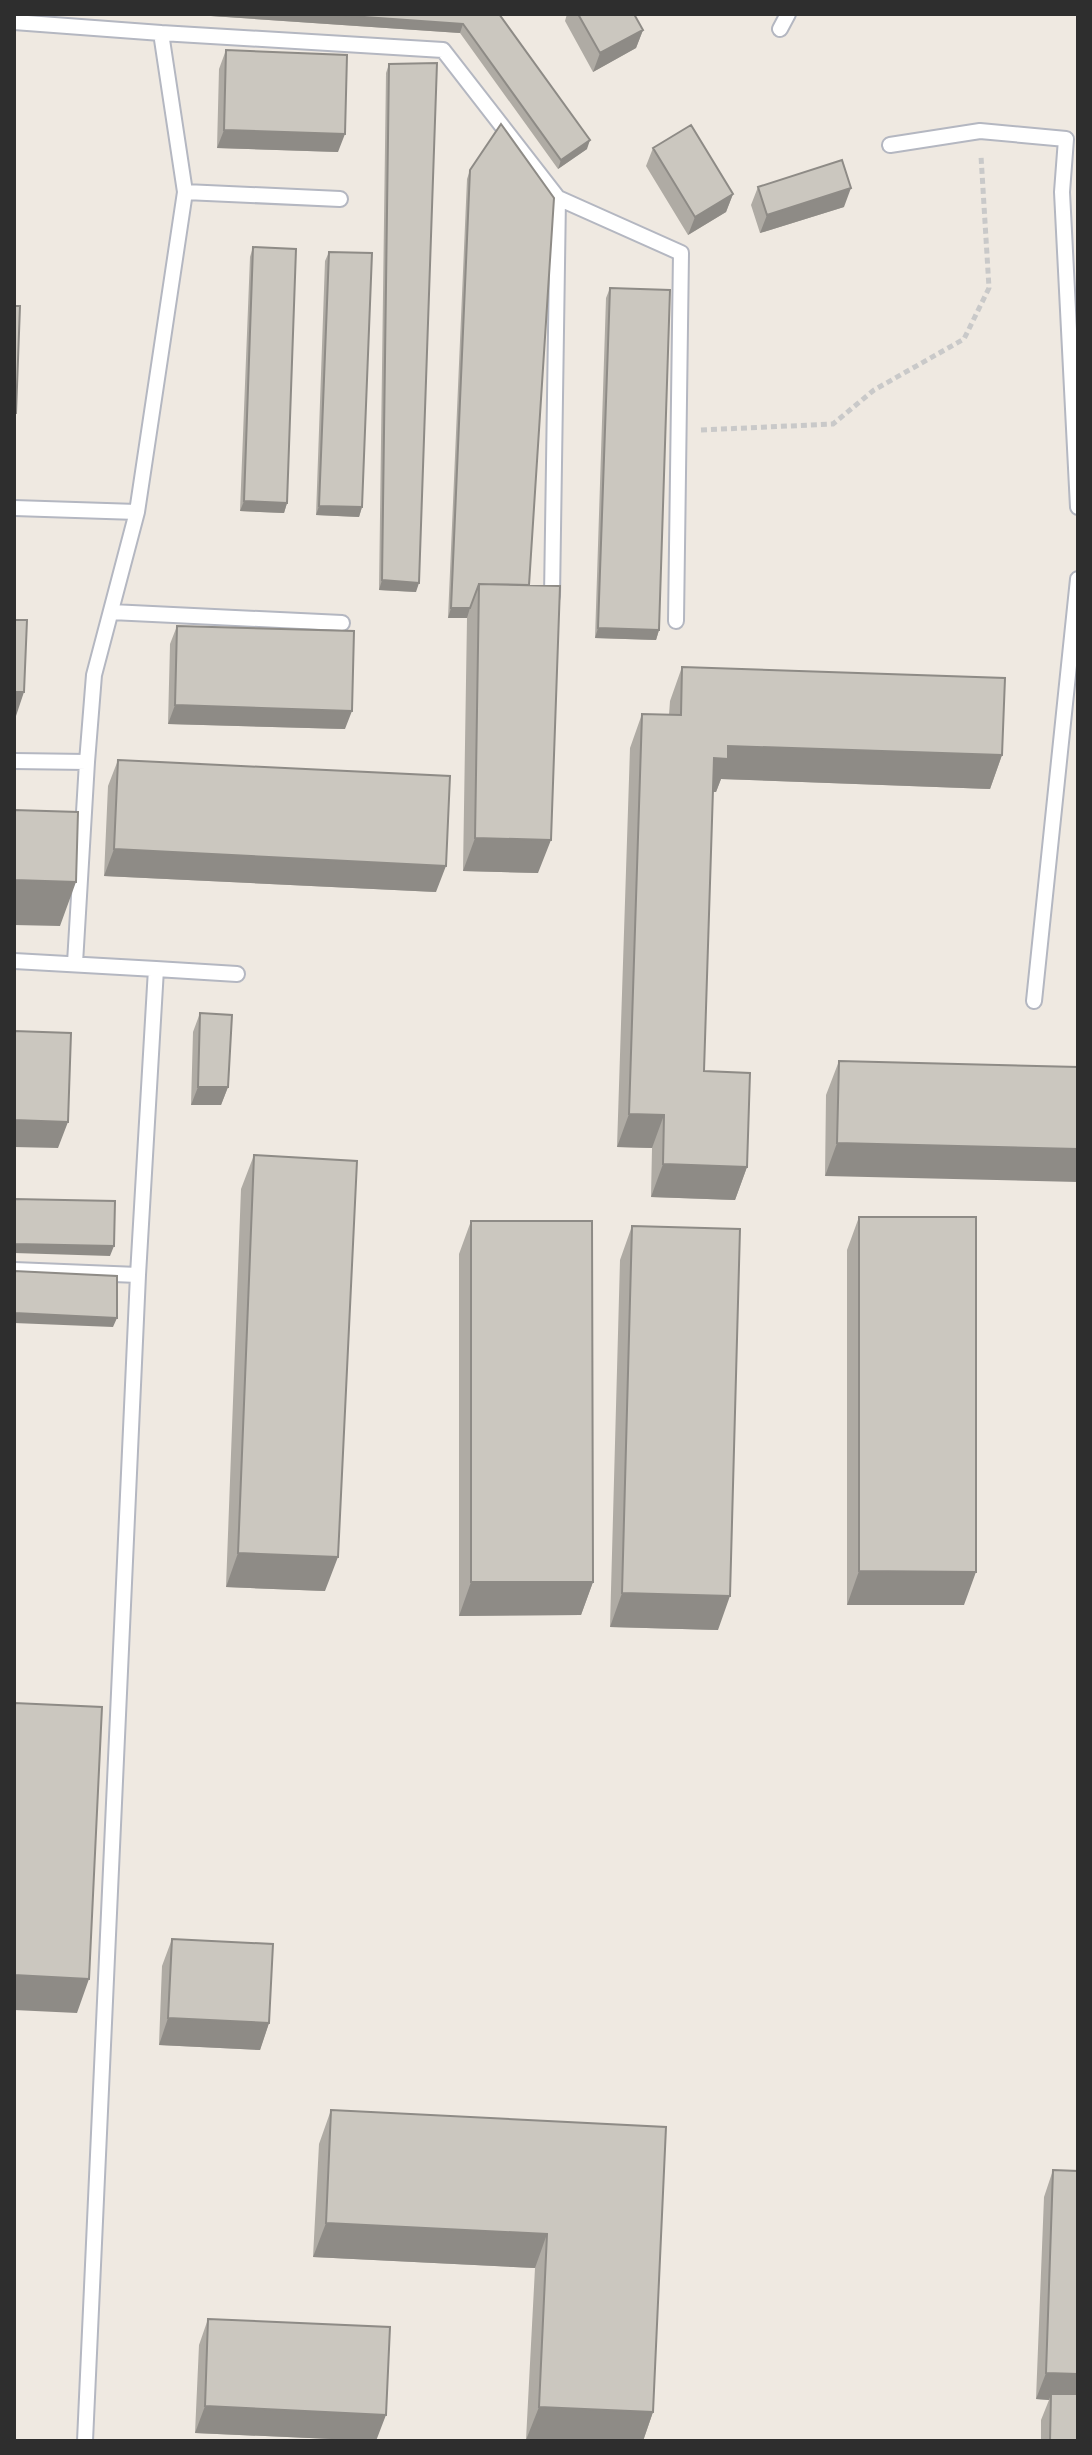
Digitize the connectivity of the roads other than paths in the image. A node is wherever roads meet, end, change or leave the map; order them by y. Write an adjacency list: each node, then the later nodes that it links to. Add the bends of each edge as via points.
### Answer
1 (788, 14): 3 (lane)
2 (14, 22): 4 (lane)
3 (780, 29)
4 (161, 33): 7 (lane); 8 (lane, via 443,50)
5 (1072, 139): 6 (lane, via 980,131); 10 (lane, via 1062,192)
6 (890, 145)
7 (185, 192): 9 (lane); 12 (lane)
8 (558, 198): 14 (lane); 16 (lane, via 681,253)
9 (340, 199)
10 (1078, 507)
11 (14, 508): 12 (lane)
12 (137, 512): 15 (lane)
13 (1078, 579): 24 (lane)
14 (552, 596)
15 (111, 612): 17 (lane); 19 (lane, via 94,675)
16 (676, 621)
17 (342, 623)
18 (14, 761): 19 (lane)
19 (87, 762): 21 (lane)
20 (14, 961): 21 (lane)
21 (75, 963): 22 (lane)
22 (156, 969): 23 (lane); 26 (lane)
23 (237, 974)
24 (1034, 1001)
25 (14, 1270): 26 (lane)
26 (138, 1275): 27 (lane)
27 (85, 2441)

